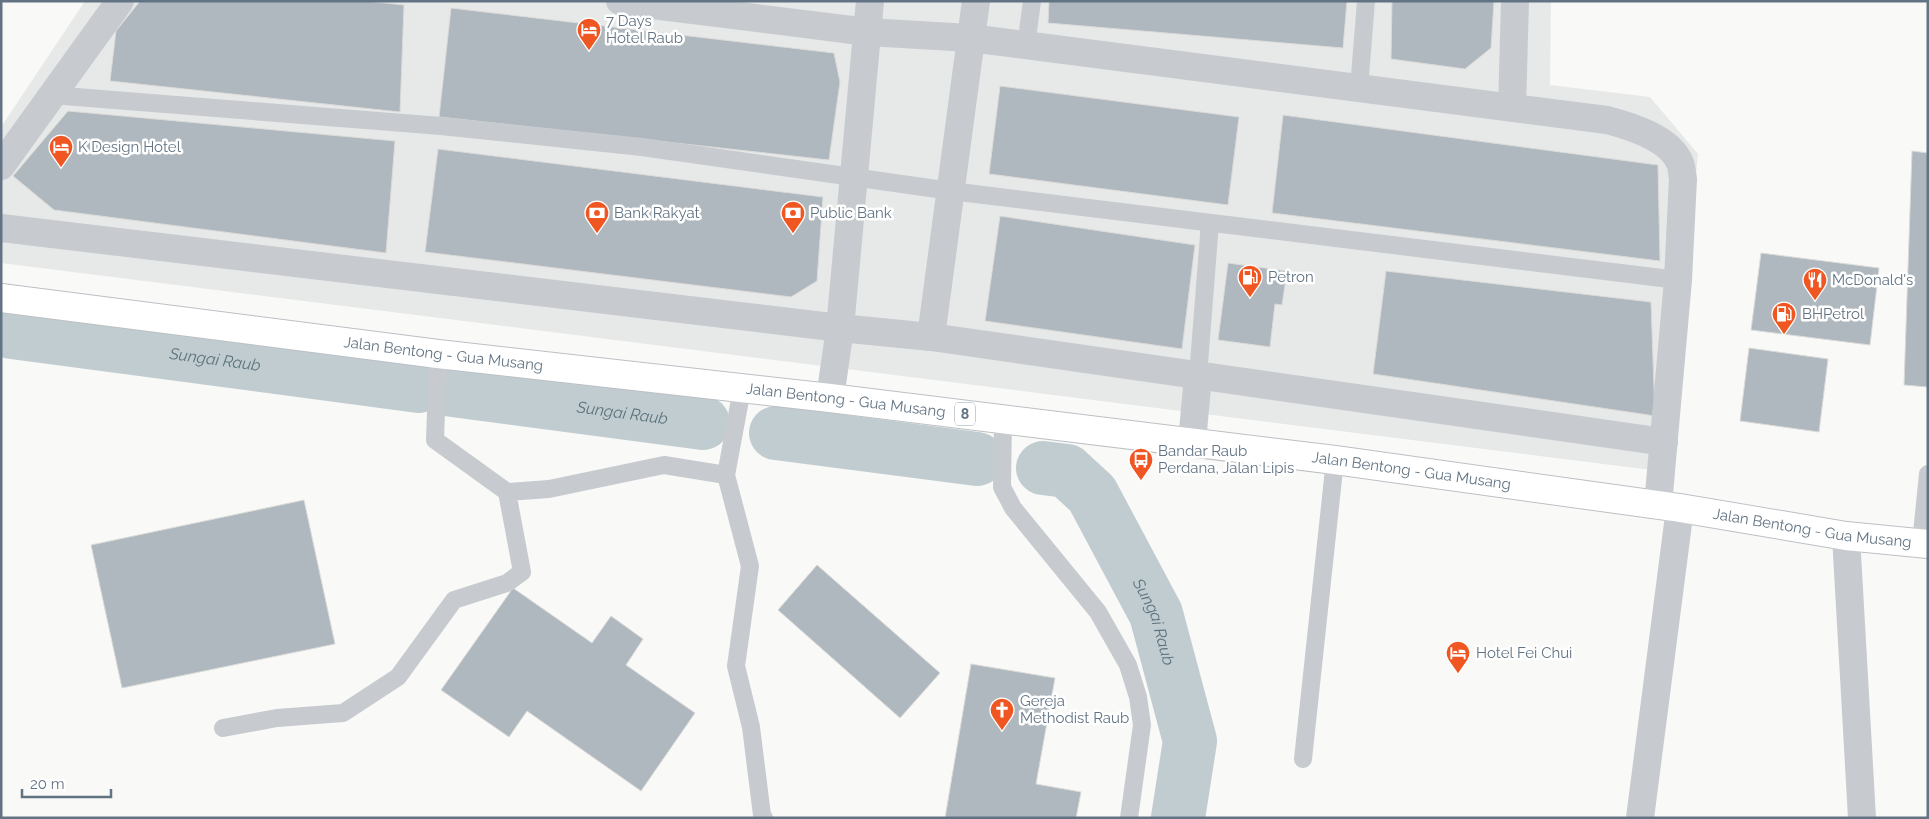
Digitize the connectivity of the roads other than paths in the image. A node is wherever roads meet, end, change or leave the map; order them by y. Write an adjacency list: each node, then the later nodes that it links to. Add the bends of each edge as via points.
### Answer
1 (120, 1): 12 (street)
2 (620, 1): 8 (street)
3 (870, 1): 8 (street)
4 (976, 1): 9 (street)
5 (1032, 1): 10 (lane)
6 (1366, 1): 11 (lane)
7 (1515, 1): 13 (street)
8 (868, 32): 9 (street); 15 (street)
9 (970, 38): 10 (street); 16 (street)
10 (1026, 46): 11 (street)
11 (1359, 88): 13 (street)
12 (51, 95): 14 (street); 15 (lane, via 441,126 642,147)
13 (1512, 108): 19 (street, via 1614,122 1636,128 1668,149 1680,162 1683,179)
14 (1, 166)
15 (855, 178): 16 (lane); 21 (street)
16 (951, 191): 17 (lane); 22 (street)
17 (1210, 223): 19 (lane); 24 (lane)
18 (1, 228): 21 (street)
19 (1678, 280): 29 (street)
20 (1, 298): 23 (main road, Jalan Bentong - Gua Musang / 8)
21 (840, 328): 22 (street); 26 (street)
22 (931, 337): 24 (street)
23 (438, 354): 25 (main road, Jalan Bentong - Gua Musang / 8); 33 (lane, via 436,440)
24 (1198, 376): 28 (street); 29 (street)
25 (742, 389): 26 (main road, Jalan Bentong - Gua Musang / 8); 32 (lane)
26 (830, 398): 27 (main road, Jalan Bentong - Gua Musang / 8)
27 (1003, 419): 28 (main road, Jalan Bentong - Gua Musang / 8); 40 (lane, via 1002,487 1009,501 1098,612 1128,665 1142,725)
28 (1192, 442): 30 (main road, Jalan Bentong - Gua Musang / 8)
29 (1664, 442): 34 (street)
30 (1335, 460): 34 (main road, Jalan Bentong - Gua Musang / 8); 38 (lane)
31 (1928, 474): 36 (lane)
32 (726, 475): 33 (lane, via 664,465 549,490); 39 (lane, via 750,566 736,666 751,727)
33 (508, 492): 37 (lane, via 522,572 506,583 454,600 398,677 343,713 277,718)
34 (1669, 507): 35 (main road, Jalan Bentong - Gua Musang / 8); 41 (street)
35 (1846, 536): 36 (main road, Jalan Bentong - Gua Musang / 8); 42 (street)
36 (1924, 543)
37 (222, 728)
38 (1303, 759)
39 (764, 818)
40 (1129, 818)
41 (1640, 818)
42 (1862, 818)

